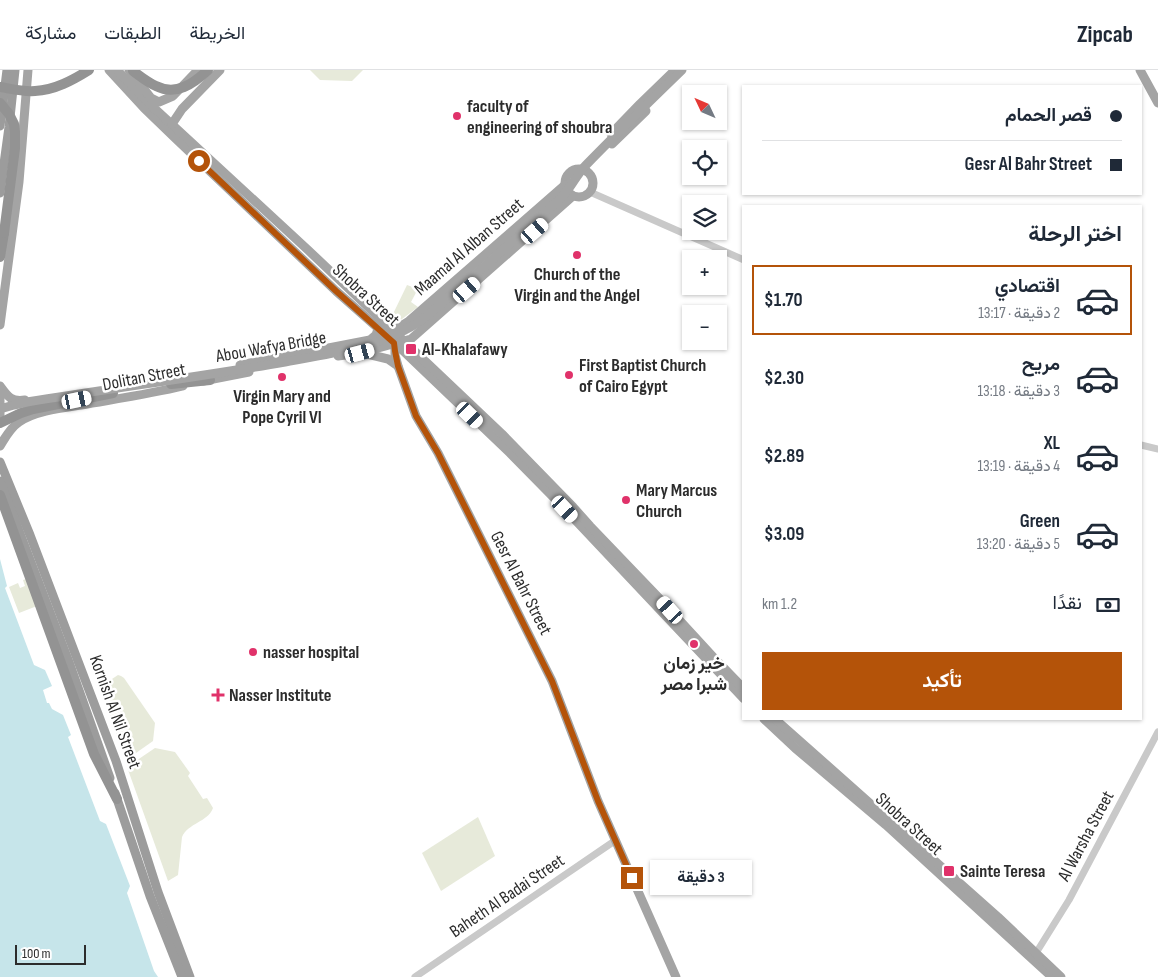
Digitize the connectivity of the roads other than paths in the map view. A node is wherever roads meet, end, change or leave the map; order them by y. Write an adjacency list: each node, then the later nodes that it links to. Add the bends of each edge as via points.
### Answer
1 (6, 70): 24 (highway)
2 (15, 70): 28 (highway)
3 (28, 70): 36 (main road)
4 (89, 70): 17 (highway, bridge, via 47,89 22,91)
5 (102, 70): 22 (main road, via 129,99)
6 (109, 70): 22 (main road, Shobra Street)
7 (117, 70): 18 (main road, Shobra Street)
8 (130, 70): 10 (highway, bridge, via 156,86 172,90 190,85); 16 (main road)
9 (198, 70): 19 (main road, via 174,96)
10 (208, 70)
11 (220, 70): 23 (main road)
12 (675, 70): 25 (main road)
13 (682, 70): 46 (main road, Abou Wafya Bridge, bridge, via 584,167 568,190 534,223 436,308 396,335 370,345 325,354)
14 (687, 70): 25 (main road)
15 (1140, 70): 21 (main road)
16 (137, 82): 18 (main road); 19 (main road)
17 (0, 87)
18 (144, 98): 19 (main road); 23 (main road, Shobra Street)
19 (158, 102)
20 (0, 103): 32 (highway, bridge, via 9,114 15,132)
21 (1158, 103)
22 (144, 108): 31 (main road, Shobra Street)
23 (172, 124): 30 (main road, Shobra Street)
24 (0, 126)
25 (582, 170): 26 (main road, via 569,173); 27 (main road, via 593,180)
26 (565, 185): 29 (main road); 38 (main road, Maamal Al Alban Street)
27 (590, 192): 29 (main road, via 582,197); 34 (street)
28 (0, 193)
29 (573, 196): 39 (main road, Maamal Al Alban Street, via 417,335)
30 (298, 241): 31 (main road, via 297,247); 33 (main road, Shobra Street)
31 (291, 248): 35 (main road, Shobra Street)
32 (0, 257)
33 (315, 257): 35 (main road); 38 (main road, Shobra Street)
34 (742, 259)
35 (308, 264): 37 (main road, Shobra Street)
36 (0, 325)
37 (378, 329): 40 (main road, Shobra Street); 44 (main road, Dolitan Street, via 370,340 339,347 54,396 12,400)
38 (393, 331): 39 (main road, Shobra Street)
39 (405, 342): 40 (main road); 54 (main road, Shobra Street, via 502,434)
40 (394, 343): 41 (main road, Dolitan Street); 42 (main road, Gesr Al Bahr Street); 55 (main road, Shobra Street, via 510,453)
41 (360, 353): 42 (main road, via 391,360); 43 (main road, Dolitan Street)
42 (398, 366): 66 (main road, Gesr Al Bahr Street, via 416,416 438,453 552,681)
43 (210, 380): 47 (highway, via 110,393 33,409); 49 (main road, Dolitan Street, via 30,416 13,427)
44 (0, 386)
45 (0, 393): 47 (main road)
46 (0, 409)
47 (0, 421)
48 (1142, 445): 50 (street)
49 (0, 446)
50 (1158, 449)
51 (0, 462): 60 (highway, Kornish Al Nil Street)
52 (0, 481): 61 (highway, Kornish Al Nil Street)
53 (0, 495): 65 (highway, via 94,754)
54 (742, 687)
55 (742, 697)
56 (766, 720): 59 (main road, Shobra Street)
57 (776, 720): 59 (main road, Shobra Street)
58 (1158, 732): 67 (street, Al Warsha Street, via 1069,900)
59 (785, 733): 62 (main road, Shobra Street)
60 (108, 739): 61 (highway, via 102,743); 63 (highway, Kornish Al Nil Street)
61 (98, 741): 64 (highway, Kornish Al Nil Street)
62 (798, 745): 67 (main road, Shobra Street, via 921,848); 68 (main road, Shobra Street)
63 (116, 761): 64 (highway, via 109,760); 70 (highway, Kornish Al Nil Street, via 158,892)
64 (106, 764): 65 (highway, Kornish Al Nil Street)
65 (117, 799): 69 (highway, Kornish Al Nil Street)
66 (616, 840): 71 (street, Baheth Al Badai Street); 72 (main road, Gesr Al Bahr Street)
67 (1036, 953): 68 (main road, Shobra Street)
68 (1050, 972): 73 (main road, Shobra Street)
69 (182, 977)
70 (190, 977)
71 (415, 977)
72 (676, 977)
73 (1061, 977)

